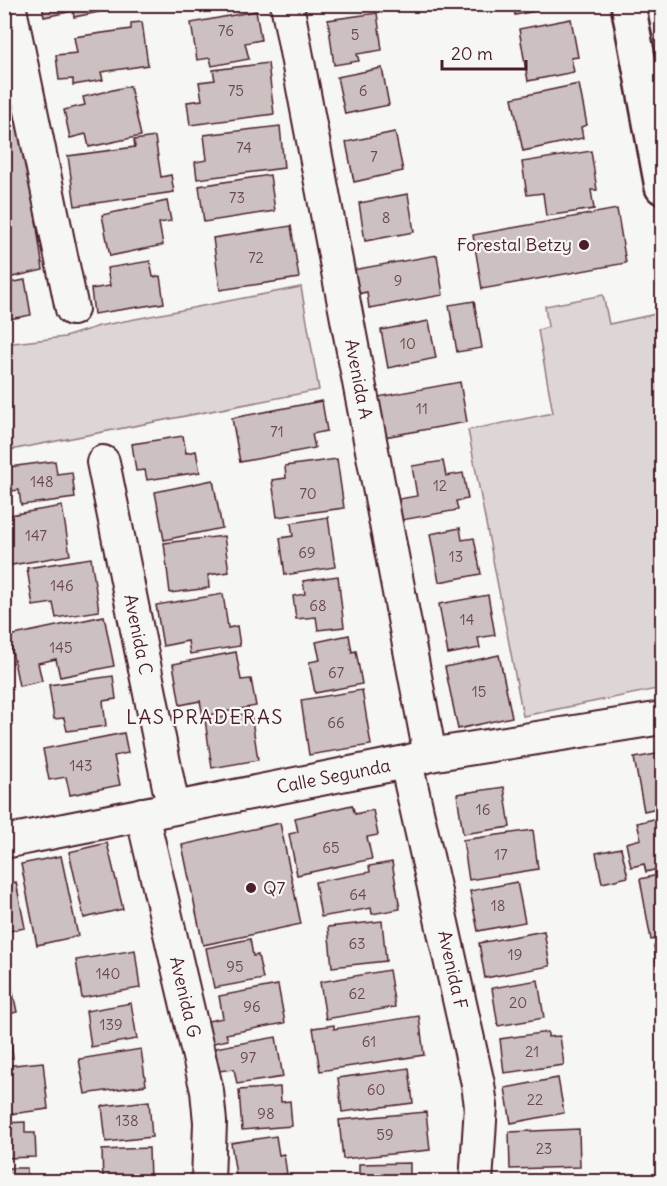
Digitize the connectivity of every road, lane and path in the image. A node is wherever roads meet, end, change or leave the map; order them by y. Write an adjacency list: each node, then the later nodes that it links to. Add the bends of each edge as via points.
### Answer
1 (9, 4): 5 (street)
2 (287, 4): 8 (street, Avenida A)
3 (628, 4): 4 (main road)
4 (663, 187)
5 (72, 309)
6 (103, 462): 9 (street, Avenida C)
7 (663, 718): 8 (street, Calle Segunda)
8 (418, 758): 9 (street, Calle Segunda); 13 (street, Avenida F, via 478,1084 481,1106)
9 (173, 807): 10 (street, Calle Segunda)
10 (142, 814): 11 (street, Calle Segunda); 12 (street, Avenida G, via 207,1091)
11 (4, 842)
12 (208, 1182)
13 (476, 1182)

